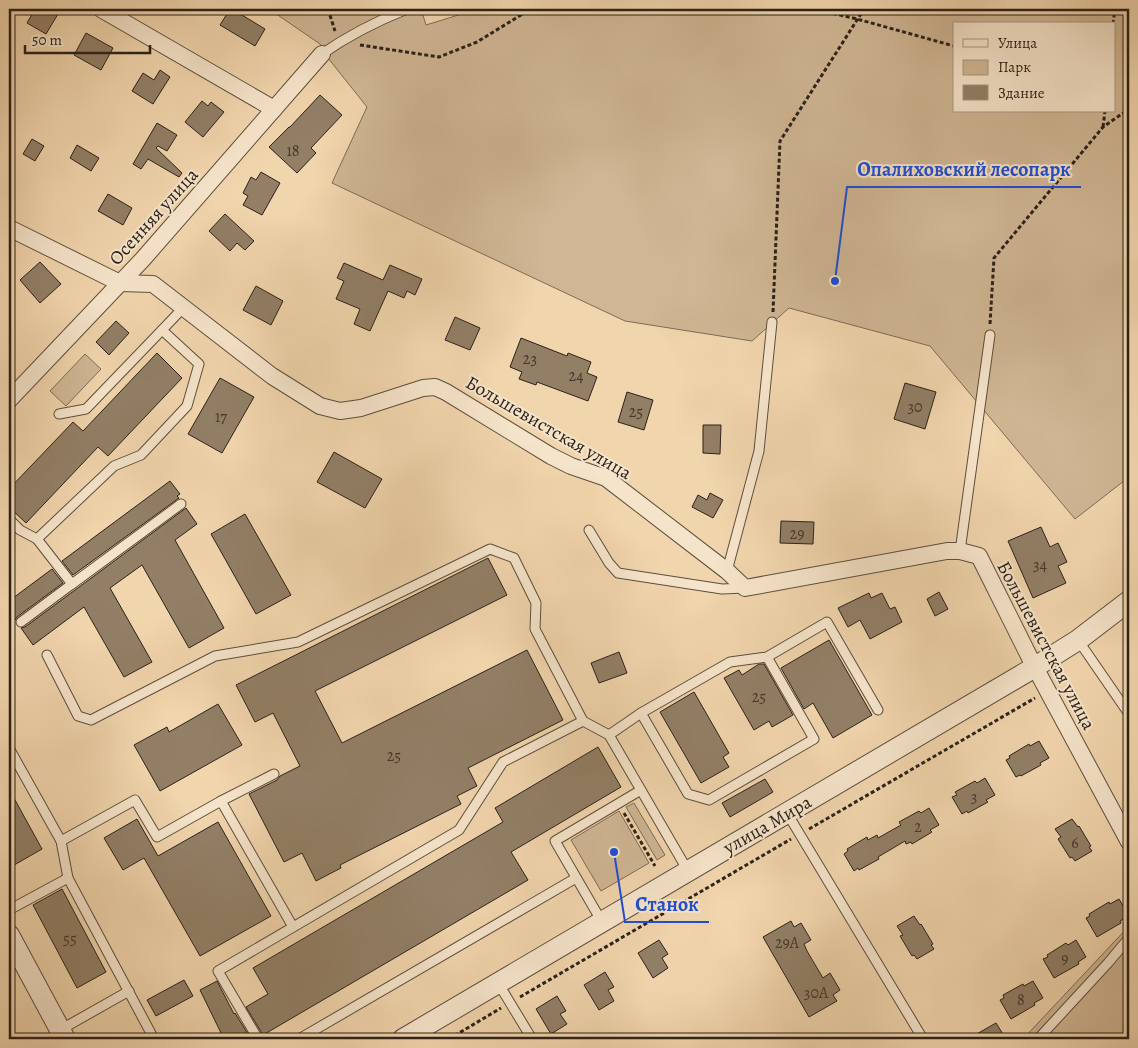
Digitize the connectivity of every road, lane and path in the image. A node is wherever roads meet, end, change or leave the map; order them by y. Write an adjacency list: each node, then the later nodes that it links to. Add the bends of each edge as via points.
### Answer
1 (101, 9): 13 (street)
2 (328, 9): 10 (path)
3 (407, 9): 10 (lane)
4 (522, 9): 10 (path, via 522,15 477,42 439,57)
5 (814, 9): 8 (path)
6 (864, 9): 8 (path)
7 (1115, 9): 9 (path)
8 (857, 19): 11 (path); 20 (path, via 780,141)
9 (1113, 22)
10 (338, 42): 12 (lane)
11 (953, 46)
12 (322, 54): 13 (street, Осенняя улица)
13 (274, 109): 18 (street, Осенняя улица)
14 (1129, 109): 16 (path)
15 (1105, 112): 16 (path)
16 (1104, 127): 22 (path, via 994,258)
17 (9, 228): 18 (street, Большевистская улица)
18 (120, 283): 19 (street, Большевистская улица, via 153,284); 23 (street, Осенняя улица)
19 (184, 308): 21 (lane); 30 (street, Большевистская улица, via 272,376 320,406 340,411 361,408 423,388 435,387 446,392 551,456 606,478)
20 (772, 322): 30 (lane, via 759,451)
21 (162, 330): 24 (lane, via 86,409); 28 (lane, via 199,364 187,406 141,455 114,466)
22 (990, 335): 29 (lane)
23 (9, 400)
24 (59, 414)
25 (181, 504): 31 (lane)
26 (9, 519): 28 (lane, via 20,530)
27 (589, 530): 32 (lane, via 618,573 722,589)
28 (37, 539): 31 (lane)
29 (960, 551): 32 (street); 38 (street, Большевистская улица, via 978,556)
30 (727, 571): 32 (street, Большевистская улица)
31 (72, 584): 34 (lane)
32 (745, 588)
33 (1128, 602): 35 (street, улица Мира)
34 (21, 622)
35 (1078, 640): 38 (street, улица Мира); 41 (lane)
36 (46, 655): 42 (lane, via 78,716 91,720 215,656 298,642 490,549 514,558 536,603 535,629)
37 (767, 657): 39 (lane, via 827,622); 40 (lane, via 730,662); 40 (lane, via 814,739 709,800 688,794)
38 (1038, 674): 49 (street, улица Мира); 50 (path, via 1036,697); 52 (street, Большевистская улица)
39 (878, 710)
40 (641, 712): 43 (lane)
41 (1129, 714)
42 (583, 720): 43 (lane); 59 (lane, via 503,762 459,830)
43 (609, 735): 46 (lane)
44 (9, 748): 51 (lane)
45 (274, 774): 47 (lane)
46 (641, 790): 48 (lane); 54 (lane)
47 (221, 801): 51 (lane, via 157,838 136,800); 59 (lane)
48 (618, 804): 53 (path); 56 (lane, via 555,841)
49 (787, 813): 50 (lane); 54 (street, улица Мира)
50 (800, 834): 64 (path); 72 (lane)
51 (61, 841): 55 (lane)
52 (1129, 842)
53 (655, 866)
54 (688, 871): 58 (street, улица Мира)
55 (68, 878): 57 (lane); 63 (lane)
56 (576, 878): 58 (lane); 68 (lane)
57 (9, 910)
58 (602, 922): 62 (street, улица Мира)
59 (293, 927): 67 (lane, via 218,971)
60 (9, 935): 65 (street)
61 (1129, 938): 73 (lane)
62 (498, 983): 64 (lane); 69 (street, улица Мира)
63 (129, 992): 65 (lane); 66 (lane)
64 (510, 1003): 70 (path); 71 (lane)
65 (62, 1034)
66 (154, 1039)
67 (258, 1039)
68 (299, 1039)
69 (403, 1039)
70 (449, 1039)
71 (532, 1039)
72 (923, 1039)
73 (1038, 1039)

